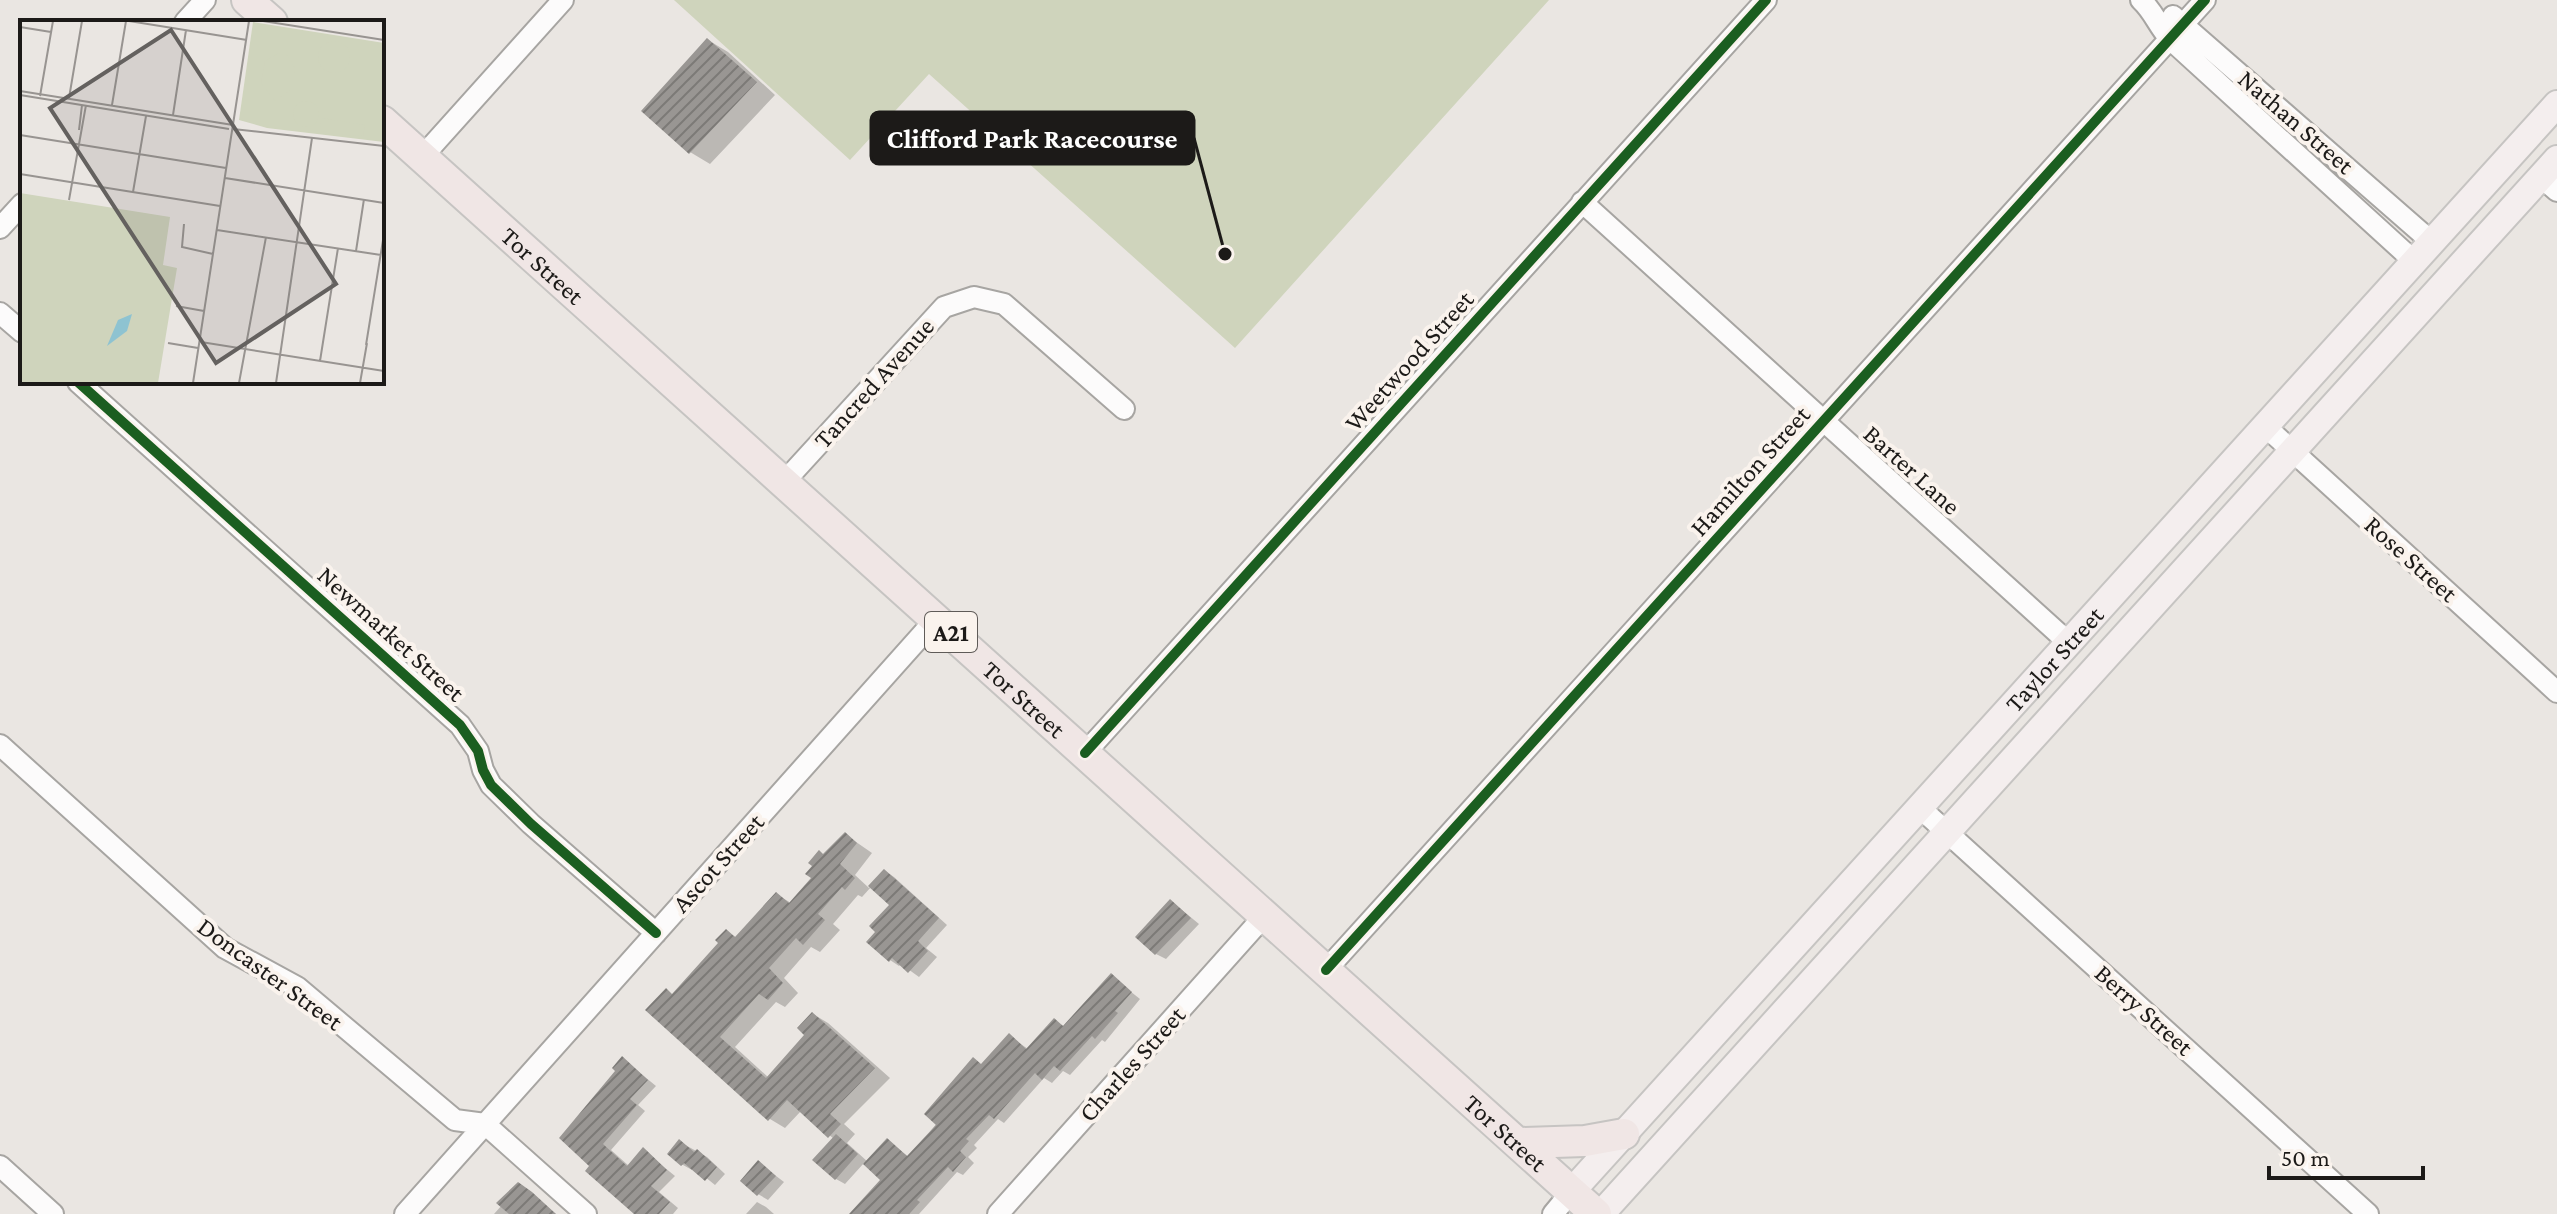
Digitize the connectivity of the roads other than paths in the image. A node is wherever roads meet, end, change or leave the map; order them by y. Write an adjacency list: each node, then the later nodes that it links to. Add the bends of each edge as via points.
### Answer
1 (205, 0): 7 (street)
2 (247, 0): 8 (highway)
3 (563, 0): 12 (street)
4 (1766, 0): 14 (street, Weetwood Street)
5 (2205, 0): 9 (street, Hamilton Street)
6 (2147, 6): 9 (street, Nathan Street, via 2170,14)
7 (187, 20)
8 (270, 20)
9 (2177, 31): 17 (street, Nathan Street); 18 (street, Nathan Street); 23 (street, Hamilton Street)
10 (2557, 104): 17 (main road, Taylor Street)
11 (384, 123): 12 (highway, Tor Street / A21)
12 (422, 157): 26 (highway, Tor Street / A21)
13 (2552, 176): 25 (main road, Taylor Street)
14 (1582, 202): 23 (street, Barter Lane); 31 (street, Weetwood Street)
15 (20, 206): 16 (street)
16 (0, 228)
17 (2433, 243): 18 (main road, Taylor Street)
18 (2415, 262): 24 (main road, Taylor Street)
19 (0, 313): 20 (street)
20 (20, 330)
21 (80, 384): 35 (street, Newmarket Street, via 460,725 478,751 491,785)
22 (1124, 409): 26 (street, Tancred Avenue, via 1004,304 974,297 944,307)
23 (1825, 421): 28 (street, Barter Lane); 36 (street, Hamilton Street)
24 (2266, 427): 25 (street, Rose Street); 28 (main road, Taylor Street)
25 (2293, 452): 29 (street, Rose Street); 33 (main road, Taylor Street)
26 (784, 482): 27 (highway, Tor Street / A21)
27 (936, 619): 31 (highway, Tor Street / A21); 35 (street, Ascot Street)
28 (2069, 643): 32 (main road, Taylor Street)
29 (2557, 692)
30 (0, 745): 37 (street, Doncaster Street, via 225,948 297,987 455,1120)
31 (1085, 753): 34 (highway, Tor Street / A21)
32 (1919, 807): 33 (street, Berry Street); 38 (main road, Taylor Street)
33 (1947, 832): 47 (main road, Taylor Street); 48 (street, Berry Street)
34 (1266, 914): 36 (highway, Tor Street / A21); 45 (street, Charles Street)
35 (656, 933): 37 (street, Ascot Street)
36 (1326, 970): 39 (highway, Tor Street / A21)
37 (485, 1124): 43 (street, Ascot Street); 44 (street, Doncaster Street)
38 (1624, 1134): 39 (highway); 41 (main road, Taylor Street)
39 (1521, 1143): 41 (highway, Tor Street / A21)
40 (0, 1166): 42 (street)
41 (1572, 1191): 46 (street, Taylor Street); 47 (highway, Tor Street / A21)
42 (53, 1214)
43 (405, 1214)
44 (586, 1214)
45 (998, 1214)
46 (1553, 1214)
47 (1599, 1214)
48 (2368, 1214)

